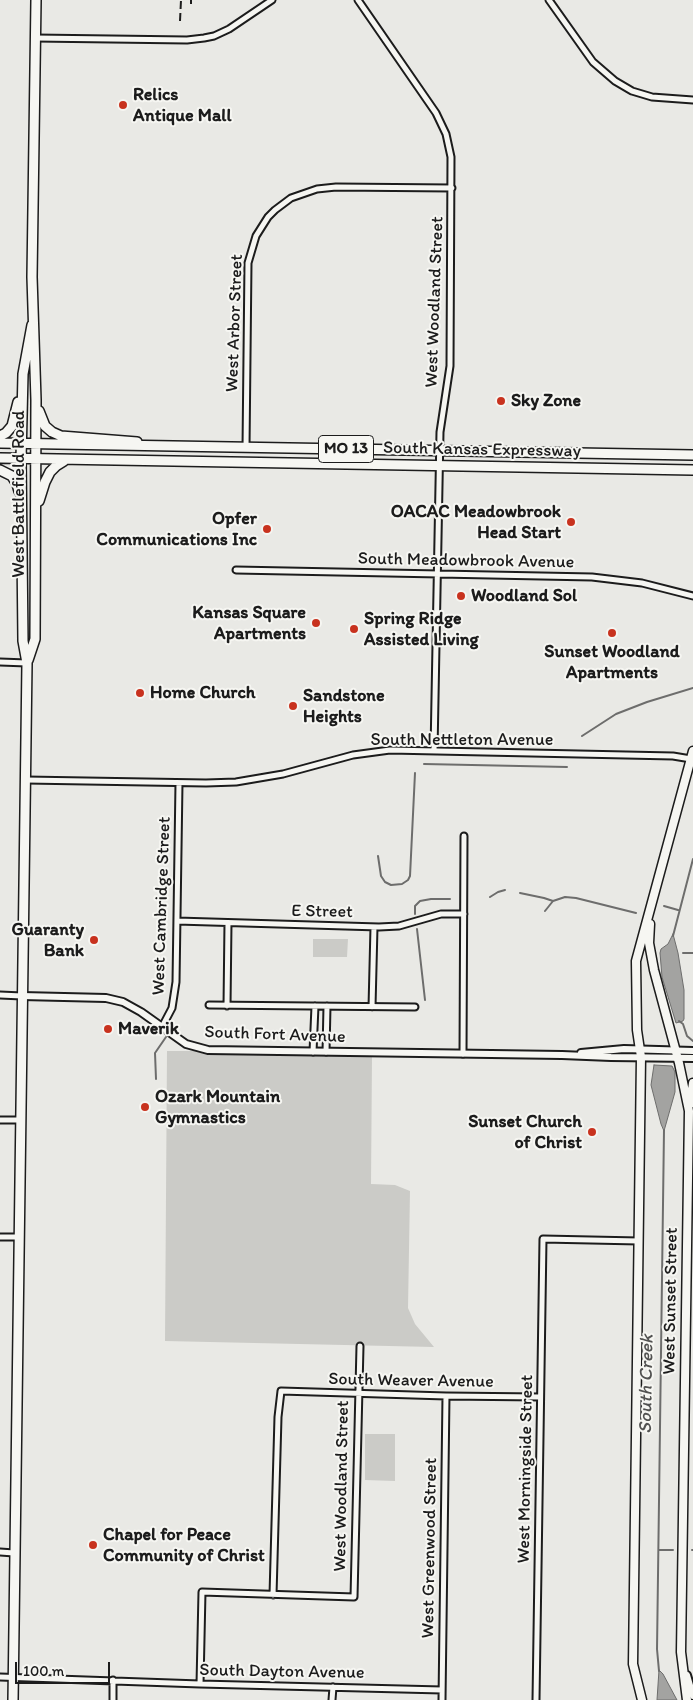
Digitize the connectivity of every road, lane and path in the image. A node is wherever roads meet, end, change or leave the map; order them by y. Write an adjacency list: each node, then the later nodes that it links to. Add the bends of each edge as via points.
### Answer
1 (36, 0): 5 (main road, West Battlefield Road)
2 (272, 0): 5 (street, via 230,29 204,38)
3 (358, 0): 7 (street, West Woodland Street, via 439,118 449,146)
4 (549, 0): 6 (street, via 593,62 613,80 652,97)
5 (35, 38): 8 (main road, West Battlefield Road)
6 (693, 100)
7 (452, 188): 16 (street, West Arbor Street, via 317,189 291,198 268,217 256,236 248,263); 17 (street, West Woodland Street, via 450,366 441,421)
8 (32, 325): 9 (main road, West Battlefield Road); 10 (main road, West Battlefield Road)
9 (23, 374): 11 (main road, via 14,421); 13 (main road, West Battlefield Road)
10 (36, 400): 14 (main road, West Battlefield Road); 15 (main road, via 43,422 56,434)
11 (0, 436)
12 (0, 444): 13 (main road, South Kansas Expressway / MO 13)
13 (22, 444): 14 (main road, South Kansas Expressway / MO 13); 20 (main road, West Battlefield Road)
14 (36, 445): 15 (main road, South Kansas Expressway / MO 13); 21 (main road, West Battlefield Road)
15 (162, 447): 16 (main road, South Kansas Expressway / MO 13)
16 (246, 448): 17 (main road, South Kansas Expressway / MO 13)
17 (440, 451): 18 (main road, South Kansas Expressway / MO 13); 23 (street, West Woodland Street)
18 (693, 455)
19 (0, 458): 20 (main road, South Kansas Expressway / MO 13)
20 (21, 459): 21 (main road, South Kansas Expressway / MO 13); 26 (main road, West Battlefield Road)
21 (36, 459): 22 (main road, South Kansas Expressway / MO 13); 27 (main road, West Battlefield Road)
22 (67, 460): 23 (main road, South Kansas Expressway / MO 13); 27 (main road, via 53,468 44,482)
23 (440, 465): 25 (main road, South Kansas Expressway / MO 13); 29 (street, West Woodland Street)
24 (0, 470): 26 (main road, via 15,480)
25 (693, 470)
26 (21, 499): 32 (main road, West Battlefield Road, via 23,641)
27 (35, 536): 32 (main road, West Battlefield Road, via 34,639)
28 (236, 570): 29 (street, South Meadowbrook Avenue)
29 (438, 574): 30 (street, South Meadowbrook Avenue, via 606,578); 33 (street, West Woodland Street)
30 (693, 596)
31 (0, 662): 32 (street)
32 (28, 663): 35 (main road, West Battlefield Road)
33 (434, 751): 34 (street, South Nettleton Avenue); 36 (street, South Nettleton Avenue, via 370,752 251,780)
34 (692, 755): 38 (main road, West Sunset Street)
35 (26, 780): 36 (street, South Nettleton Avenue); 44 (main road, West Battlefield Road)
36 (179, 783): 40 (street, West Cambridge Street)
37 (464, 836): 39 (street)
38 (651, 907): 55 (main road, West Sunset Street, via 636,961); 57 (main road, West Sunset Street, via 649,943)
39 (464, 914): 42 (street, E Street, via 441,914 399,926); 56 (street)
40 (177, 921): 41 (street, E Street); 51 (street, West Cambridge Street, via 175,997)
41 (228, 923): 42 (street, E Street); 46 (street)
42 (374, 927): 49 (street)
43 (0, 995): 44 (street, South Fort Avenue)
44 (22, 996): 51 (street, South Fort Avenue, via 114,1000 131,1006); 62 (main road, West Battlefield Road)
45 (209, 1005): 46 (street)
46 (227, 1006): 47 (street)
47 (315, 1006): 48 (street); 53 (street)
48 (327, 1006): 49 (street); 54 (street)
49 (372, 1007): 50 (street)
50 (415, 1007)
51 (162, 1027): 53 (street, South Fort Avenue, via 186,1044 208,1050)
52 (693, 1051): 57 (street, South Fort Avenue)
53 (313, 1052): 54 (street, South Fort Avenue)
54 (326, 1052): 56 (street, South Fort Avenue)
55 (640, 1053): 56 (street, South Fort Avenue); 57 (street, South Fort Avenue); 65 (main road, West Sunset Street)
56 (463, 1054)
57 (676, 1054): 58 (street, South Fort Avenue); 60 (main road, West Sunset Street)
58 (693, 1058)
59 (693, 1083): 60 (main road)
60 (690, 1111): 66 (main road, West Sunset Street)
61 (0, 1120): 62 (street)
62 (21, 1120): 64 (main road, West Battlefield Road)
63 (0, 1237): 64 (street)
64 (19, 1237): 72 (main road, West Battlefield Road)
65 (639, 1241): 70 (street, West Morningside Street, via 542,1239); 87 (main road, West Sunset Street, via 633,1664)
66 (689, 1334): 74 (main road, West Sunset Street)
67 (360, 1346): 68 (street, West Woodland Street)
68 (358, 1393): 69 (street, South Weaver Avenue); 73 (street, South Weaver Avenue, via 281,1391); 73 (street, West Woodland Street, via 354,1597)
69 (446, 1396): 70 (street, South Weaver Avenue); 80 (street, West Greenwood Street)
70 (540, 1397): 86 (street, West Morningside Street)
71 (0, 1552): 72 (street)
72 (14, 1553): 76 (main road, West Battlefield Road)
73 (273, 1595): 78 (street, via 202,1592)
74 (681, 1652): 81 (street); 88 (main road, West Sunset Street)
75 (0, 1677): 76 (street, South Dayton Avenue)
76 (13, 1677): 77 (street, South Dayton Avenue); 82 (main road, West Battlefield Road)
77 (113, 1680): 78 (street, South Dayton Avenue); 83 (street)
78 (200, 1684): 79 (street, South Dayton Avenue)
79 (333, 1687): 80 (street, South Dayton Avenue); 84 (street)
80 (442, 1690): 85 (street, West Greenwood Street)
81 (693, 1696)
82 (13, 1700)
83 (113, 1700)
84 (332, 1700)
85 (442, 1700)
86 (536, 1700)
87 (642, 1700)
88 (687, 1700)

